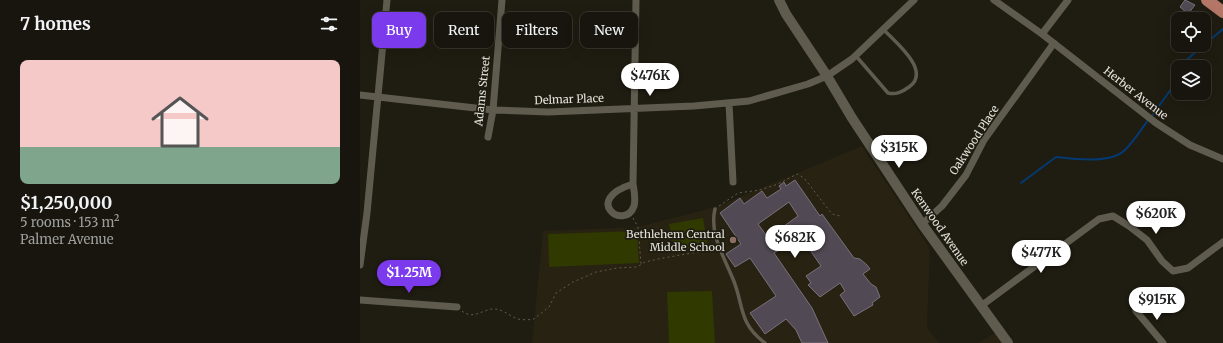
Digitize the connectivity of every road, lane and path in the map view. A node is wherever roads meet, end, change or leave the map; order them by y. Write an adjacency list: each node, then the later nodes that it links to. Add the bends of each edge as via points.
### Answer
1 (387, 0): 16 (street)
2 (502, 0): 19 (street, Adams Street)
3 (636, 0): 18 (street)
4 (779, 0): 14 (street, Kenwood Avenue)
5 (914, 0): 10 (street, Delmar Place)
6 (994, 0): 11 (street, Herber Avenue)
7 (1068, 0): 11 (street)
8 (1207, 0): 9 (main road)
9 (1223, 12)
10 (883, 29): 13 (street, Delmar Place); 13 (lane, via 914,62 916,73 913,84 900,92 888,93)
11 (1042, 34): 12 (street, Herber Avenue)
12 (1054, 43): 21 (street, Herber Avenue, via 1180,140); 27 (street, Oakwood Place, via 984,140 966,175 942,206)
13 (855, 56): 14 (street, Delmar Place)
14 (826, 76): 17 (street, Delmar Place, via 808,84 749,101); 27 (street, Kenwood Avenue)
15 (360, 95): 16 (street, Delmar Place)
16 (378, 97): 19 (street, Delmar Place); 30 (street)
17 (729, 103): 18 (street, Delmar Place); 22 (street)
18 (634, 107): 19 (street, Delmar Place, via 548,112); 23 (street)
19 (493, 110): 20 (street, Adams Street)
20 (488, 137)
21 (1223, 159)
22 (733, 182)
23 (633, 184): 25 (street, via 634,206); 25 (street, via 615,190 609,199 609,208 614,214 618,216)
24 (715, 209): 26 (path, via 738,193 778,184 797,174 804,178 832,214); 29 (lane, via 715,232)
25 (628, 213): 31 (path, via 634,218 638,228)
26 (840, 216)
27 (922, 224): 33 (street, Kenwood Avenue)
28 (1223, 242): 33 (street, via 1188,268 1173,270 1162,261 1147,240 1113,216 1099,219)
29 (720, 249): 31 (path, via 682,254); 36 (lane, via 733,279 744,317 757,337)
30 (360, 265)
31 (641, 265): 34 (path, via 596,272 573,282 556,293 549,307 534,319 520,320 491,309 478,315 464,313)
32 (360, 300): 34 (street)
33 (981, 306): 37 (street, Kenwood Avenue)
34 (457, 307)
35 (1136, 311): 38 (street)
36 (765, 343)
37 (1008, 343)
38 (1163, 343)

